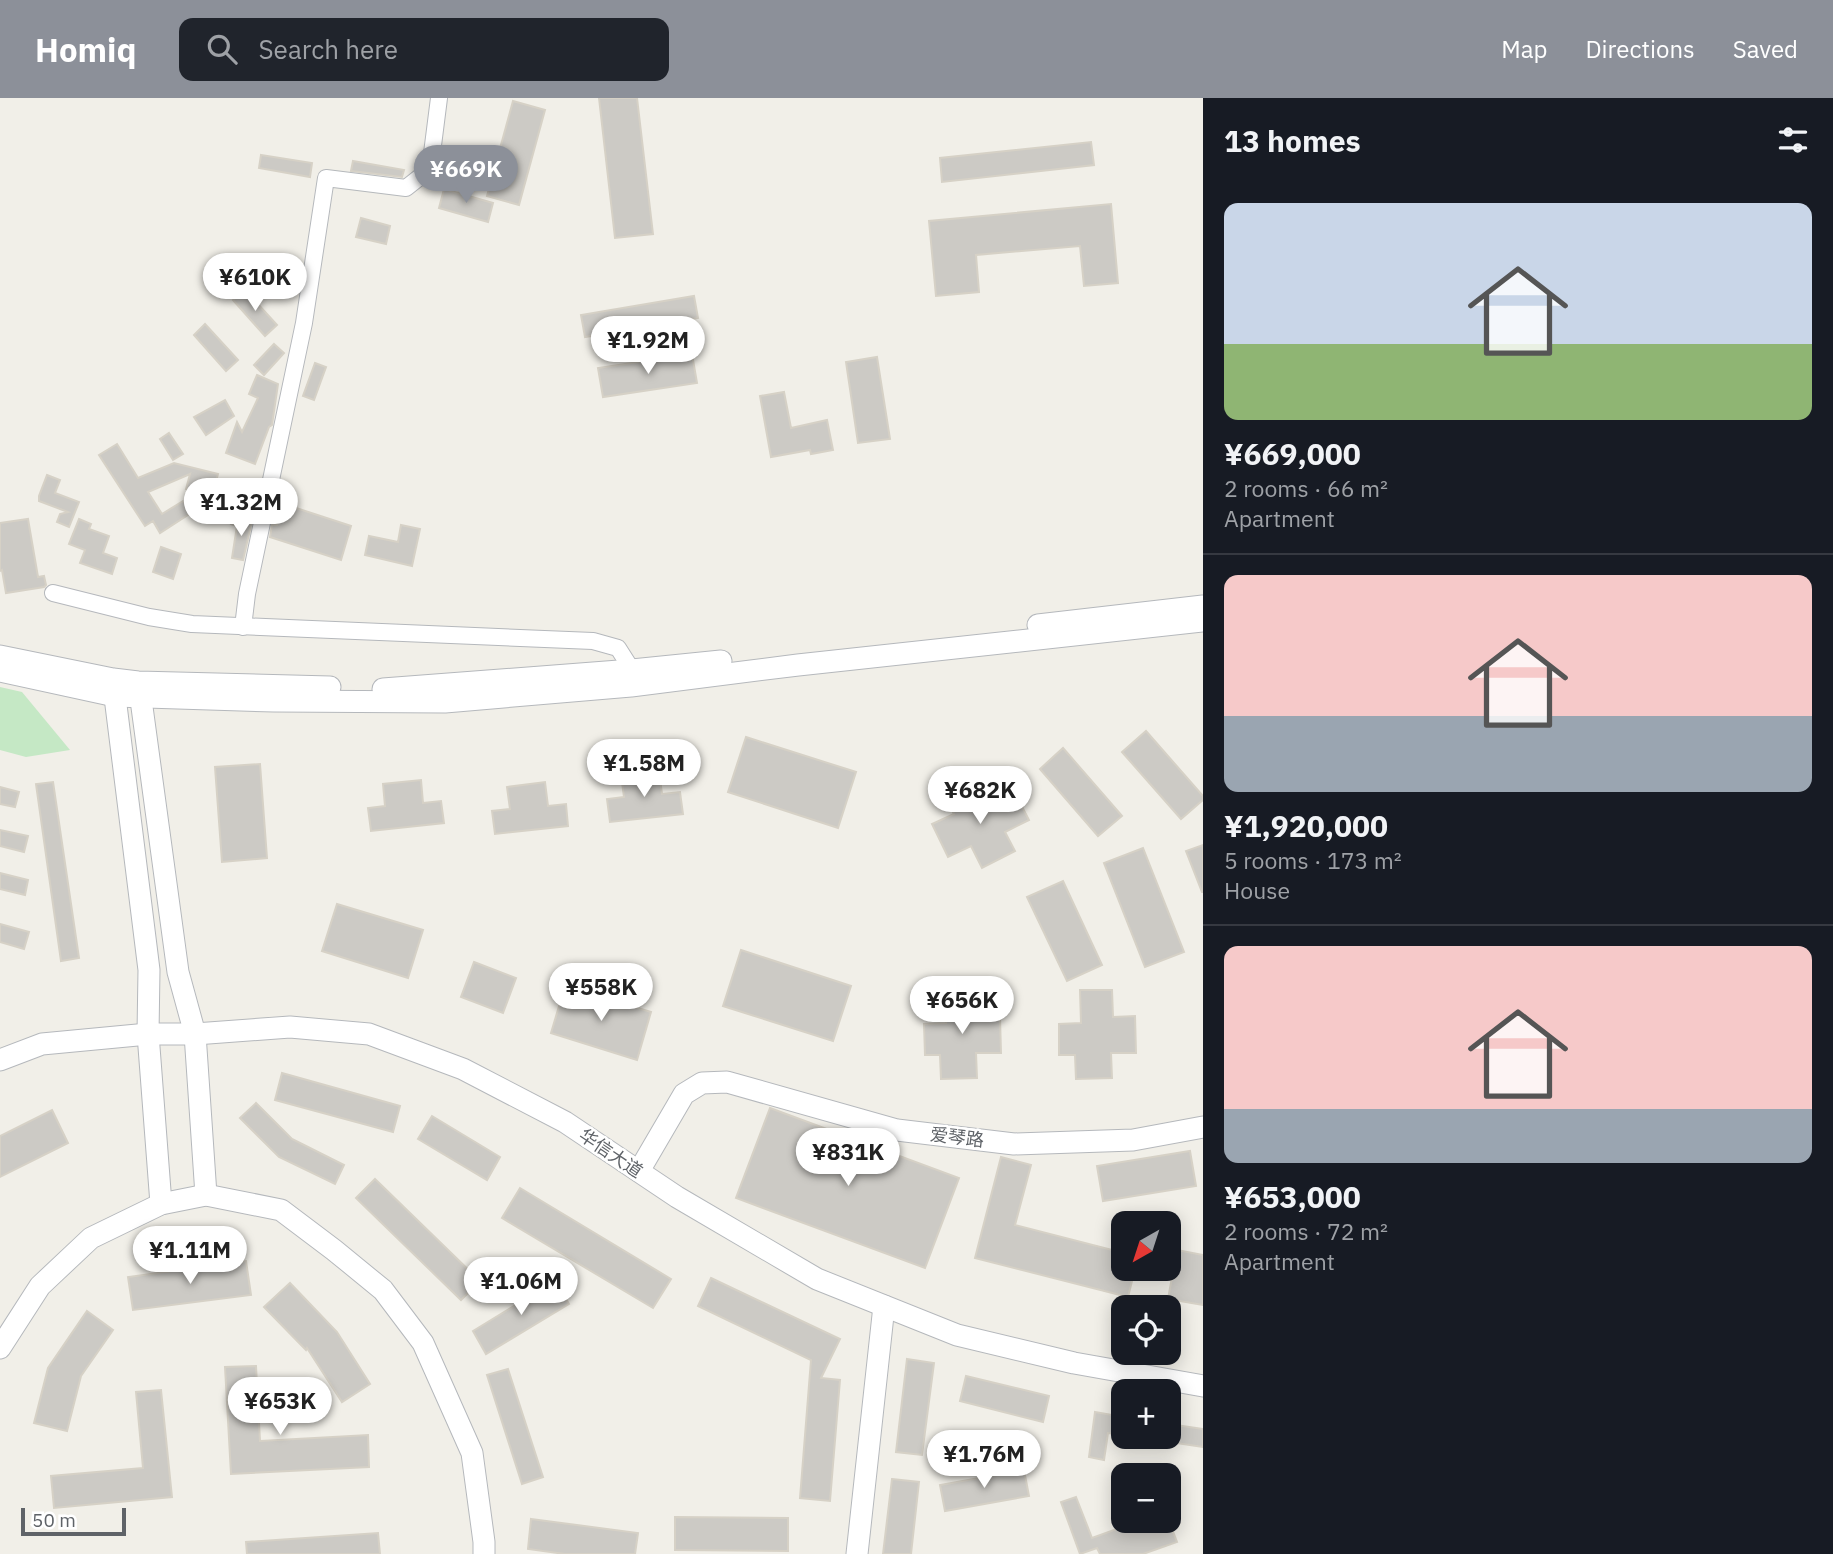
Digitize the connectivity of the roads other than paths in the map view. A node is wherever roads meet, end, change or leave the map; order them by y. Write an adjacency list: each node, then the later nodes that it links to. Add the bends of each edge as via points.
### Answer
1 (439, 98): 5 (street, via 430,169 406,188 326,178 304,323)
2 (53, 593): 5 (street, via 149,617)
3 (1203, 606): 7 (street)
4 (1203, 621): 10 (street, via 631,687 444,702 274,701)
5 (243, 627): 7 (street, via 593,641 618,648)
6 (0, 656): 9 (street)
7 (632, 670): 10 (street, via 385,689)
8 (0, 671): 9 (street)
9 (114, 688): 10 (street); 11 (street, via 149,970)
10 (139, 690): 12 (street, via 178,972)
11 (148, 1034): 12 (street, 华信大道); 13 (street, 华信大道, via 42,1044); 17 (street)
12 (195, 1034): 15 (street, 华信大道, via 290,1027 369,1034 463,1069 565,1122); 16 (street)
13 (0, 1060)
14 (1203, 1128): 15 (street, 爱琴路, via 1133,1140 1014,1144 897,1130 727,1082 702,1083 684,1094)
15 (639, 1171): 18 (street, 华信大道, via 817,1279)
16 (206, 1195): 17 (street); 21 (street, via 281,1210 383,1290 423,1343 472,1453)
17 (161, 1203): 19 (street, via 91,1238 40,1286)
18 (884, 1306): 20 (street, 华信大道, via 957,1335 1074,1363); 22 (street)
19 (0, 1348)
20 (1203, 1386)
21 (484, 1554)
22 (857, 1554)

